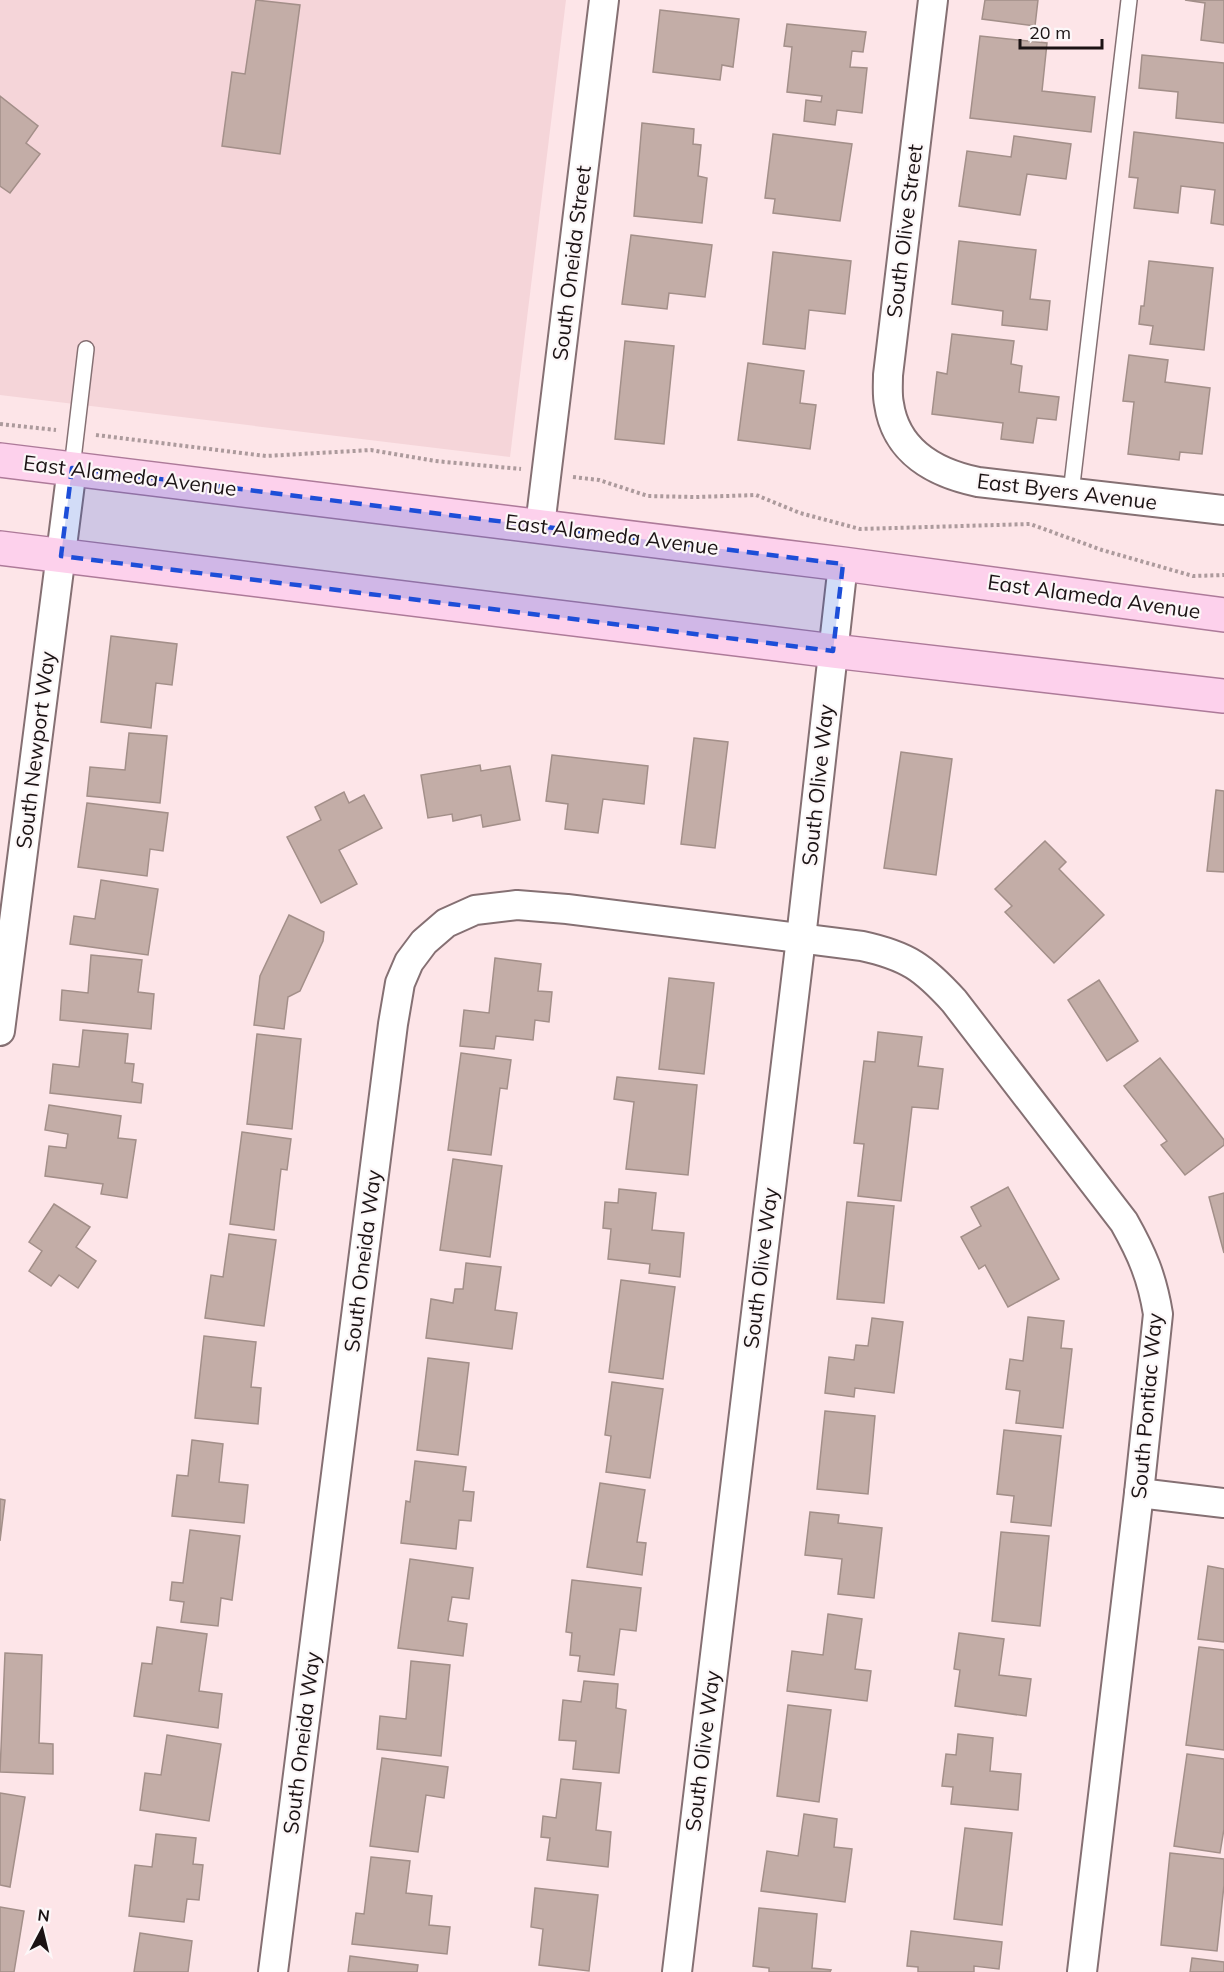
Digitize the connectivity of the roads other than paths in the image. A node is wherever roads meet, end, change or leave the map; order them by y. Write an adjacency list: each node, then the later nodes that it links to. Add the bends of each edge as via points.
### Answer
1 (604, 0): 10 (street, South Oneida Street)
2 (933, 0): 5 (street, South Olive Street, via 888,375 888,404 895,426)
3 (1129, 0): 8 (lane)
4 (86, 349): 7 (lane)
5 (916, 456): 8 (street, East Byers Avenue, via 940,471 978,482)
6 (0, 460): 7 (main road, East Alameda Avenue)
7 (72, 468): 10 (main road, East Alameda Avenue); 12 (street, South Newport Way)
8 (1071, 493): 9 (street, East Byers Avenue)
9 (1224, 510)
10 (540, 526): 13 (main road, East Alameda Avenue)
11 (0, 548): 12 (main road)
12 (61, 556): 15 (main road); 18 (street, South Newport Way)
13 (843, 564): 14 (main road, East Alameda Avenue); 15 (street, South Olive Way)
14 (1224, 615)
15 (833, 651): 16 (main road); 17 (street, South Olive Way)
16 (1224, 696)
17 (801, 939): 19 (street, South Pontiac Way, via 890,952 927,973 954,1002 1124,1221 1141,1252 1158,1314); 21 (street, South Oneida Way, via 517,905 475,910 446,923 409,962 400,983 393,1024); 22 (street, South Olive Way)
18 (0, 1031)
19 (1139, 1492): 20 (street); 23 (street, South Pontiac Way)
20 (1224, 1503)
21 (273, 1972)
22 (677, 1972)
23 (1082, 1972)

